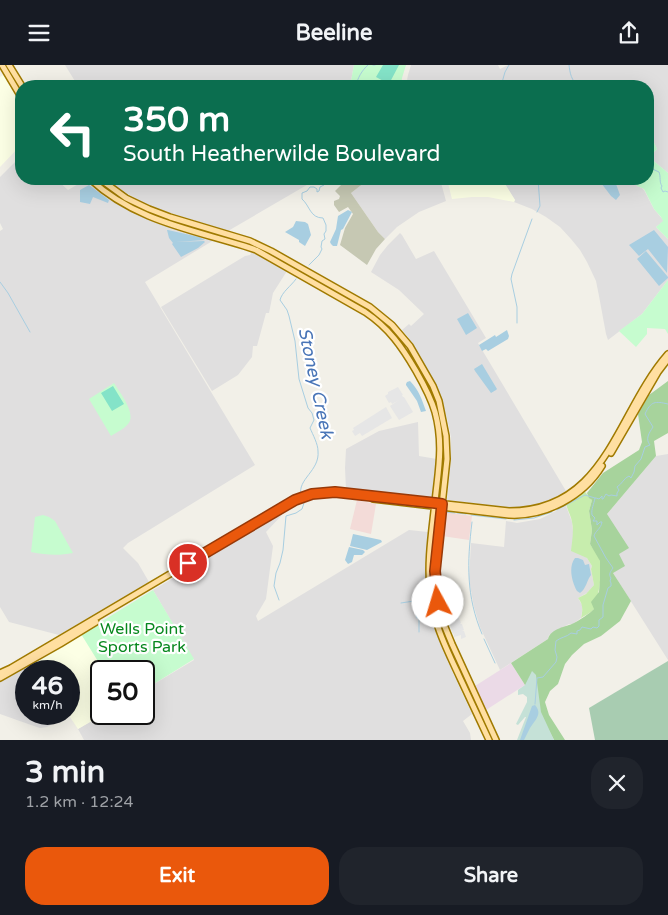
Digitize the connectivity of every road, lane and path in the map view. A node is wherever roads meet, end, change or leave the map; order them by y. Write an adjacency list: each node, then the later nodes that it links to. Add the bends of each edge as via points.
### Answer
1 (2, 65): 4 (main road)
2 (10, 65): 3 (main road)
3 (19, 80)
4 (15, 87)
5 (98, 185): 8 (main road, via 144,215 244,245)
6 (108, 185): 7 (main road, via 149,209 250,241)
7 (271, 251): 8 (main road); 10 (main road, via 370,307)
8 (268, 257): 9 (main road)
9 (359, 308): 10 (main road, via 373,312); 13 (main road, via 395,338)
10 (400, 334): 13 (main road, via 433,386 439,401)
11 (668, 354): 14 (main road, via 655,370)
12 (668, 359): 14 (main road)
13 (439, 413): 15 (main road); 15 (main road, via 446,437 447,459)
14 (606, 458): 15 (main road, via 586,486 547,509 512,515)
15 (438, 505): 16 (main road, via 431,544); 18 (main road); 19 (main road, via 335,492 312,494 295,500)
16 (430, 583): 17 (main road); 18 (main road)
17 (430, 589): 18 (main road); 23 (main road, via 438,628)
18 (437, 592): 22 (main road, via 445,627)
19 (59, 642): 20 (main road); 21 (main road)
20 (0, 673)
21 (0, 678)
22 (479, 702): 23 (main road); 25 (main road)
23 (472, 705): 24 (main road)
24 (488, 740)
25 (496, 740)

